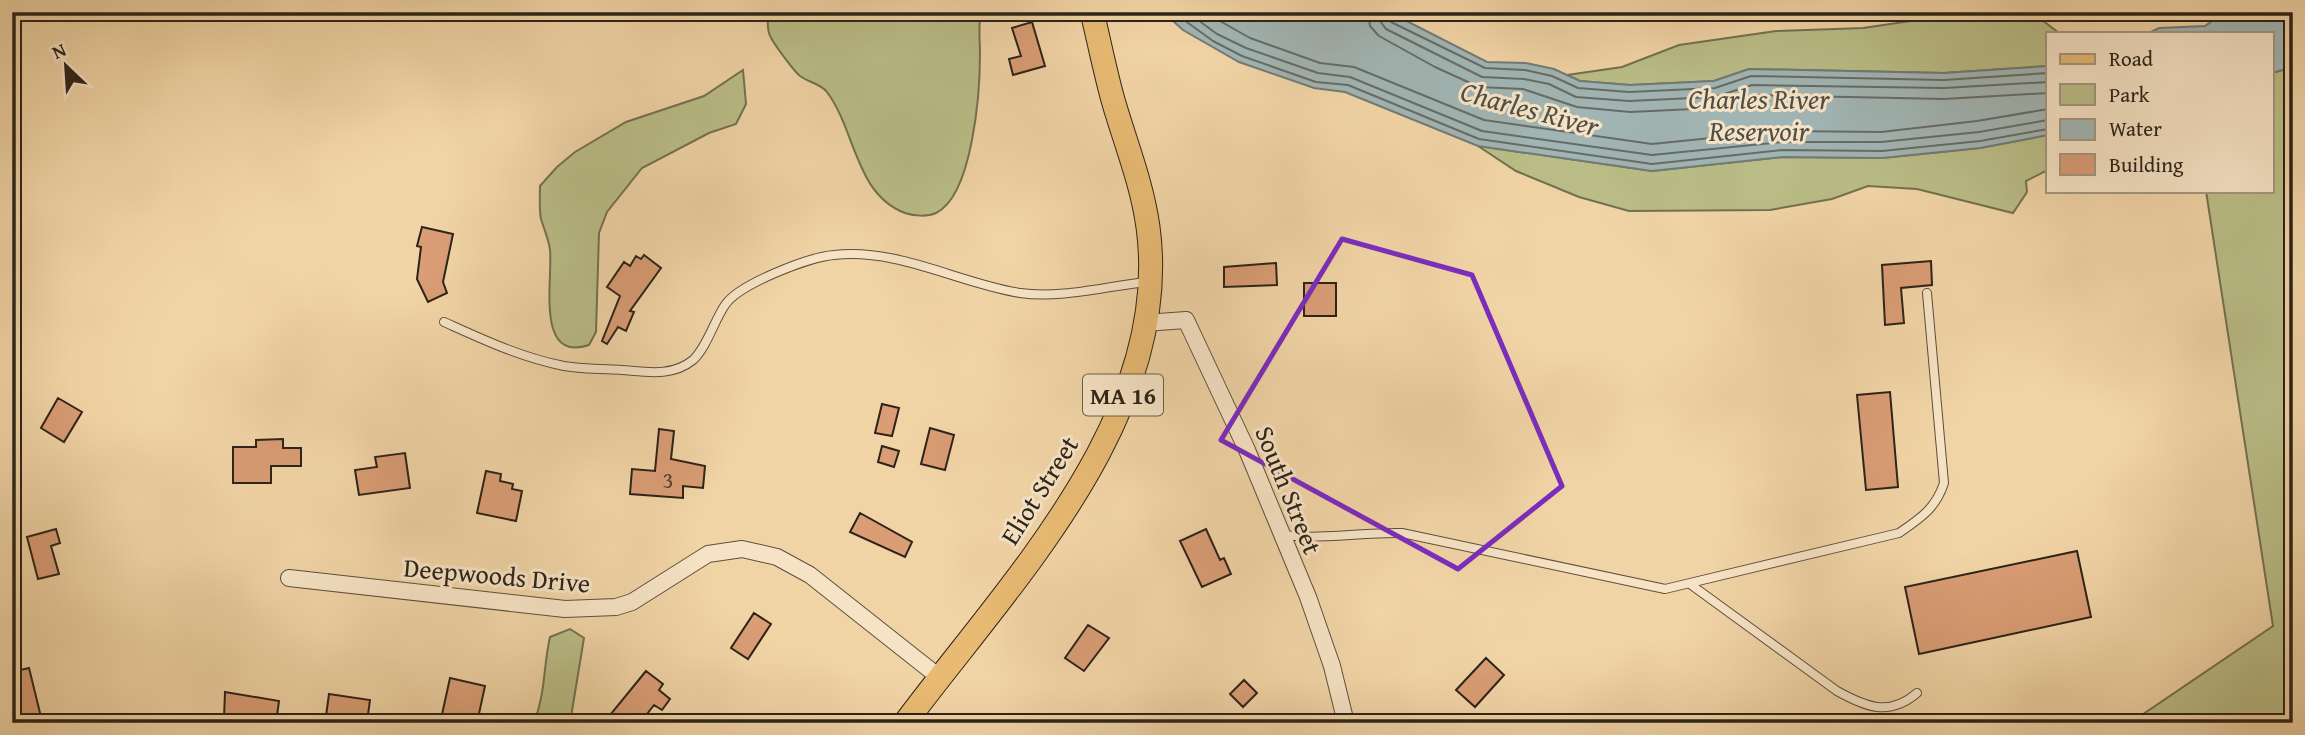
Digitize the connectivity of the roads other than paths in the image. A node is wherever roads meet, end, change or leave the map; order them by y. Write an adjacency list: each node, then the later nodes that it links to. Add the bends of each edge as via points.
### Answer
1 (1092, 12): 2 (main road, Eliot Street / MA 16, via 1139,179 1148,229)
2 (1150, 281): 4 (lane, via 1021,293 896,259 832,255 796,265 743,289 727,302 695,358 660,373 564,366); 5 (main road, Eliot Street / MA 16)
3 (1927, 293): 8 (lane, via 1944,483 1938,501 1899,533 1874,542)
4 (444, 323)
5 (1145, 323): 6 (street, South Street, via 1186,320 1247,450); 9 (main road, Eliot Street / MA 16, via 1142,348 1077,493)
6 (1279, 534): 8 (lane, via 1315,539 1402,533 1665,589); 12 (street, South Street, via 1308,597)
7 (289, 578): 9 (street, Deepwoods Drive, via 541,607 616,607 632,602 708,554 742,549 777,557 810,575)
8 (1690, 584): 10 (lane, via 1861,704 1874,708 1903,704)
9 (939, 677): 11 (main road, Eliot Street / MA 16)
10 (1917, 693)
11 (905, 723)
12 (1346, 723)

